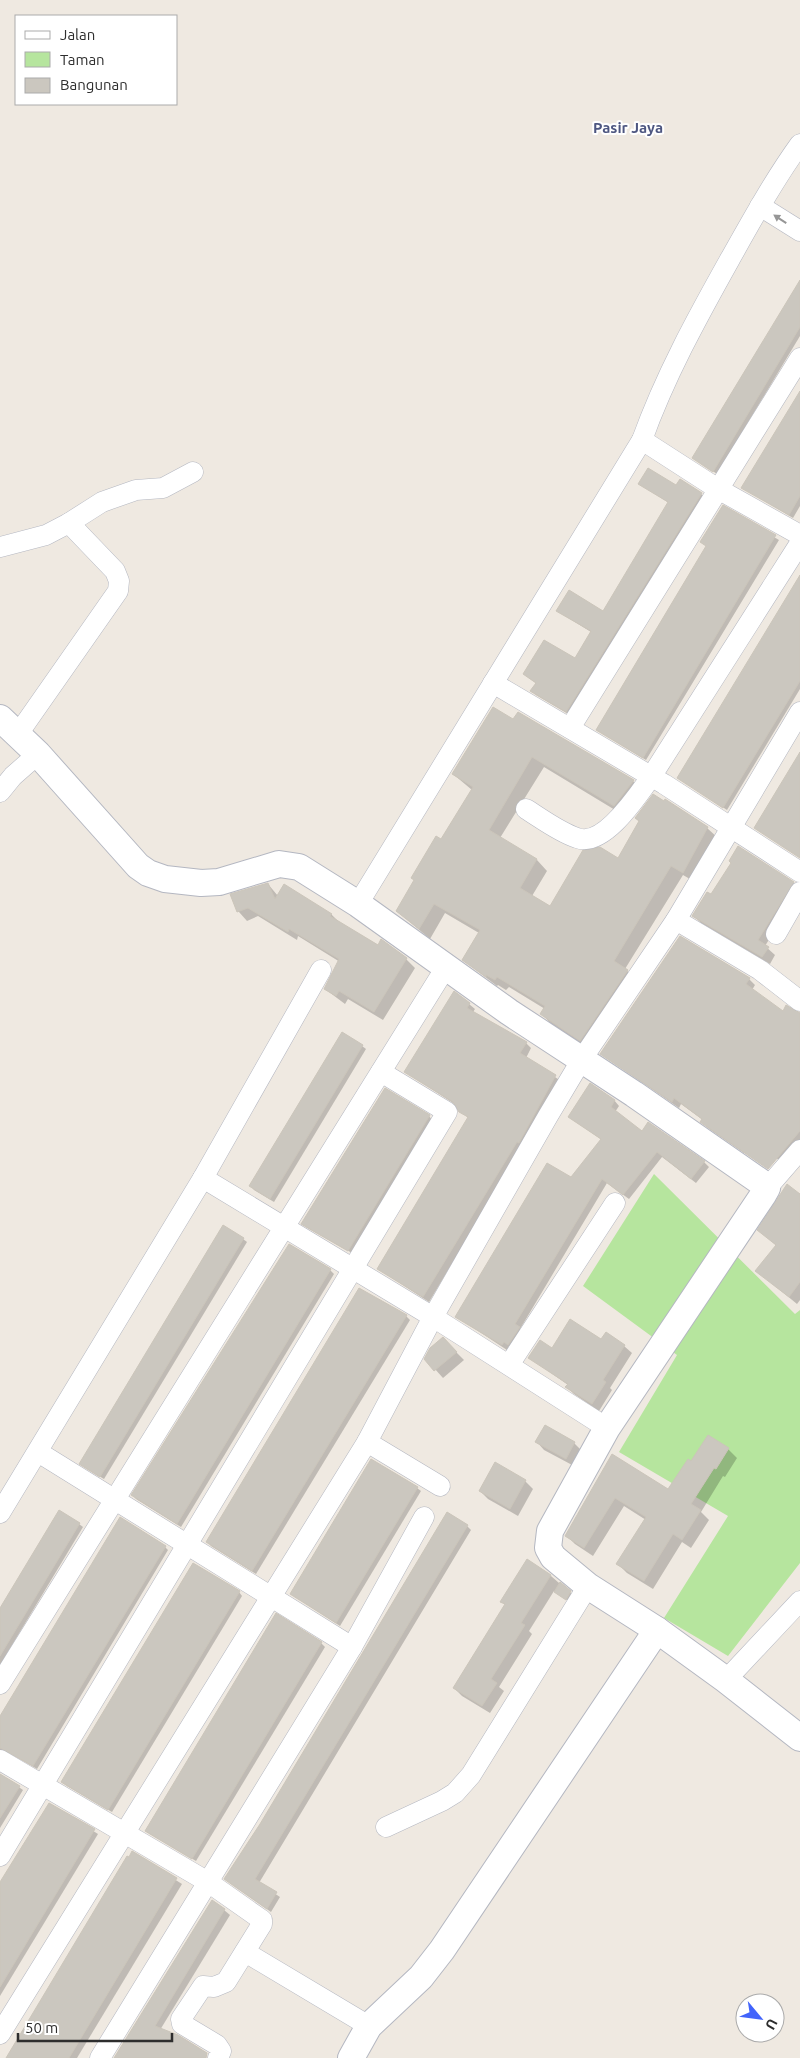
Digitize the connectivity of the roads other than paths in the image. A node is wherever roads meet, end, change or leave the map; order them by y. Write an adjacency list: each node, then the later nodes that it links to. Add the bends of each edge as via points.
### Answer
1 (797, 154): 2 (street)
2 (760, 206): 3 (street, one-way to 2); 5 (street, via 690,331 657,397)
3 (800, 231)
4 (800, 358): 7 (street)
5 (642, 440): 7 (street); 12 (street)
6 (192, 472): 8 (street, via 163,488 136,490 102,502)
7 (718, 488): 9 (street); 15 (street)
8 (69, 523): 11 (street, via 46,535); 14 (street, via 115,571 118,590)
9 (800, 535)
10 (800, 543): 17 (street)
11 (0, 547)
12 (493, 683): 15 (street); 23 (street)
13 (800, 712): 20 (street)
14 (9, 726): 16 (street)
15 (570, 728): 17 (street)
16 (38, 754): 18 (street); 23 (street, via 138,866 148,873 165,879 219,882 266,866 292,865)
17 (651, 777): 19 (street, via 624,814 593,838 579,839); 20 (street)
18 (0, 792)
19 (526, 809)
20 (730, 828): 21 (street); 24 (street)
21 (800, 872)
22 (800, 892): 25 (street)
23 (358, 904): 26 (street)
24 (676, 920): 28 (street, via 760,970); 29 (street)
25 (776, 934)
26 (446, 967): 29 (street); 30 (street)
27 (321, 970): 32 (street)
28 (800, 1001)
29 (582, 1059): 33 (street); 37 (street)
30 (381, 1072): 35 (street); 36 (street, via 447,1112)
31 (800, 1150): 33 (street)
32 (203, 1178): 35 (street); 41 (street)
33 (766, 1188): 39 (street)
34 (615, 1203): 38 (street)
35 (285, 1226): 36 (street); 43 (street)
36 (353, 1270): 37 (street); 46 (street)
37 (433, 1317): 38 (street); 40 (street)
38 (509, 1365): 39 (street)
39 (607, 1428): 47 (street, via 550,1531 548,1548 553,1557)
40 (367, 1442): 42 (street); 48 (street)
41 (38, 1452): 43 (street); 44 (street)
42 (440, 1486)
43 (114, 1501): 46 (street); 53 (street)
44 (0, 1513)
45 (424, 1516): 51 (street)
46 (188, 1544): 48 (street); 56 (street)
47 (588, 1586): 50 (street); 57 (street, via 471,1775 455,1793 442,1801)
48 (272, 1596): 51 (street); 58 (street)
49 (800, 1601): 52 (street)
50 (657, 1630): 52 (street); 62 (street, via 442,1950 421,1978)
51 (352, 1647): 60 (street)
52 (726, 1680): 54 (street)
53 (0, 1684)
54 (800, 1738)
55 (0, 1760): 56 (street)
56 (42, 1786): 58 (street); 59 (street)
57 (386, 1827)
58 (125, 1833): 60 (street); 63 (street)
59 (0, 1856)
60 (208, 1882): 61 (street, via 262,1920); 64 (street)
61 (245, 1952): 62 (street); 65 (street, via 226,1982 214,1987 203,1986 181,2019 182,2024 217,2045 221,2051)
62 (369, 2026): 66 (street)
63 (0, 2034)
64 (100, 2058)
65 (218, 2058)
66 (351, 2058)

